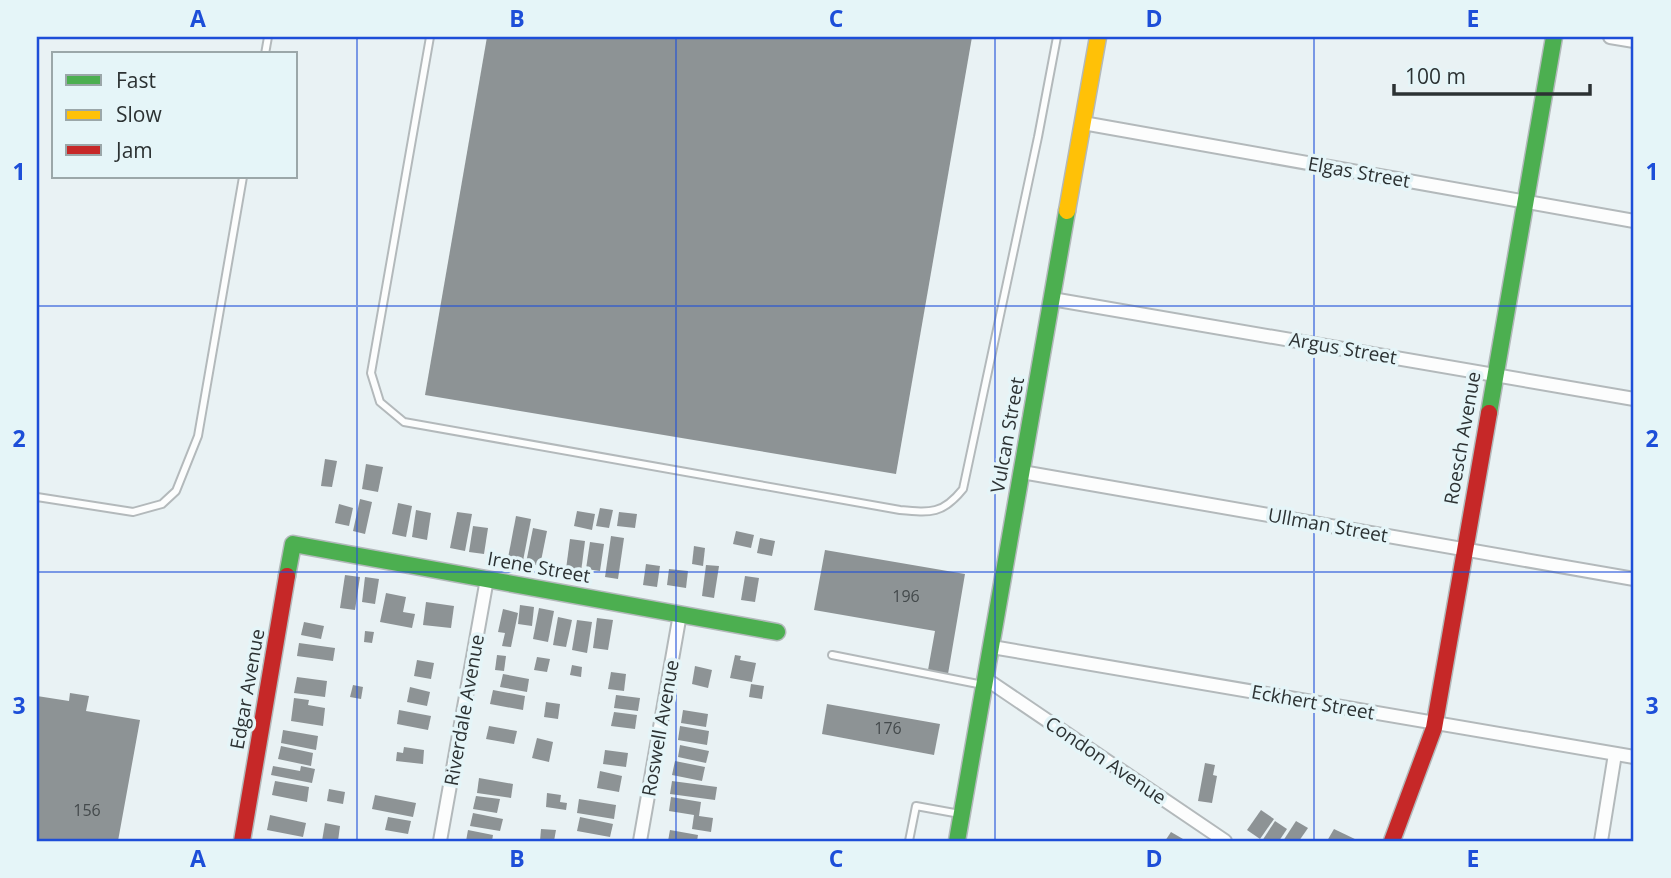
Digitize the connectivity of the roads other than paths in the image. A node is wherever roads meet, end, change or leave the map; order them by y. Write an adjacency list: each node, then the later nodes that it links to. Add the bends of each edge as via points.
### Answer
1 (430, 37): 2 (lane, via 371,373 380,402 404,422 928,513 951,504 963,489)
2 (1057, 37)
3 (1098, 37): 7 (street, Vulcan Street)
4 (1554, 37): 9 (street, Roesch Avenue)
5 (1610, 37): 6 (street)
6 (1634, 41)
7 (1083, 123): 9 (street, Elgas Street); 11 (street, Vulcan Street)
8 (243, 178): 15 (lane, via 198,436 176,491 162,504 133,512)
9 (1526, 203): 10 (street, Elgas Street); 12 (street, Roesch Avenue)
10 (1634, 221)
11 (1052, 299): 12 (street, Argus Street); 14 (street, Vulcan Street)
12 (1494, 375): 13 (street, Argus Street); 17 (street, Roesch Avenue)
13 (1634, 399)
14 (1022, 472): 17 (street, Ullman Street); 22 (street, Vulcan Street)
15 (37, 497)
16 (293, 544): 18 (street, Irene Street); 29 (street, Edgar Avenue)
17 (1464, 549): 19 (street, Ullman Street); 25 (street, Roesch Avenue)
18 (487, 579): 20 (street, Irene Street); 30 (street, Riverdale Avenue)
19 (1634, 579)
20 (680, 614): 21 (street, Irene Street); 31 (street, Roswell Avenue)
21 (778, 632)
22 (992, 647): 24 (street, Vulcan Street); 25 (street, Eckhert Street)
23 (832, 655): 24 (lane)
24 (985, 682): 28 (street, Vulcan Street); 34 (street, Condon Avenue)
25 (1435, 723): 26 (street, Eckhert Street); 35 (street, Roesch Avenue)
26 (1615, 754): 27 (street, Eckhert Street); 36 (street)
27 (1634, 757)
28 (962, 815): 32 (lane, via 916,806); 33 (street, Vulcan Street)
29 (242, 841)
30 (440, 841)
31 (640, 841)
32 (909, 841)
33 (957, 841)
34 (1225, 841)
35 (1392, 841)
36 (1601, 841)

